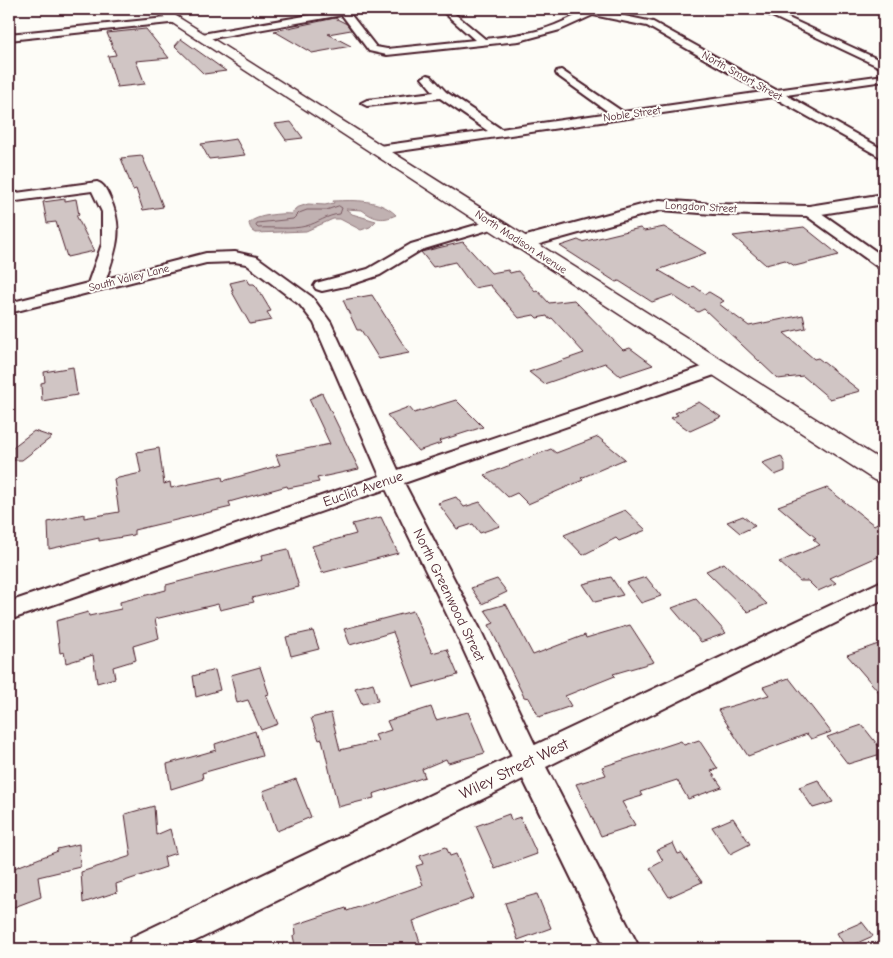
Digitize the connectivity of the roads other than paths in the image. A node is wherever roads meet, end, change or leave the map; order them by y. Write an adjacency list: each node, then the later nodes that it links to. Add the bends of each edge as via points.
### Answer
1 (444, 9): 7 (street)
2 (762, 9): 8 (street)
3 (596, 10): 7 (street, via 538,34); 13 (street, North Smart Street, via 650,24)
4 (169, 12): 5 (main road, North Madison Avenue); 6 (street)
5 (202, 37): 7 (street, via 344,12 373,49 387,52); 17 (main road, North Madison Avenue)
6 (9, 38)
7 (482, 41)
8 (884, 66)
9 (561, 73): 15 (street)
10 (427, 78): 12 (street)
11 (884, 78): 13 (street, Noble Street)
12 (442, 94): 14 (street); 16 (street)
13 (775, 94): 15 (street, Noble Street); 18 (street, North Smart Street)
14 (367, 103)
15 (620, 116): 16 (street, Noble Street)
16 (499, 133): 17 (street, Noble Street)
17 (379, 150): 22 (main road, North Madison Avenue)
18 (884, 155)
19 (9, 198): 26 (street, via 97,186 109,212 110,244)
20 (884, 198): 21 (street, Longdon Street)
21 (810, 211): 23 (street, Longdon Street, via 660,205); 25 (street)
22 (493, 224): 23 (main road, North Madison Avenue); 27 (street, via 416,248 374,272)
23 (522, 243): 29 (main road, North Madison Avenue)
24 (251, 260): 26 (street, South Valley Lane, via 206,258); 31 (street, North Greenwood Street, via 306,301 322,323)
25 (884, 264)
26 (95, 286): 28 (street, South Valley Lane)
27 (322, 286)
28 (9, 308)
29 (717, 368): 30 (main road, North Madison Avenue); 31 (street, Euclid Avenue)
30 (884, 474)
31 (392, 480): 33 (street, Euclid Avenue); 34 (street, North Greenwood Street)
32 (884, 589): 34 (street, Wiley Street West)
33 (9, 611)
34 (529, 762): 35 (street, Wiley Street West); 36 (street, North Greenwood Street)
35 (144, 949)
36 (623, 949)

